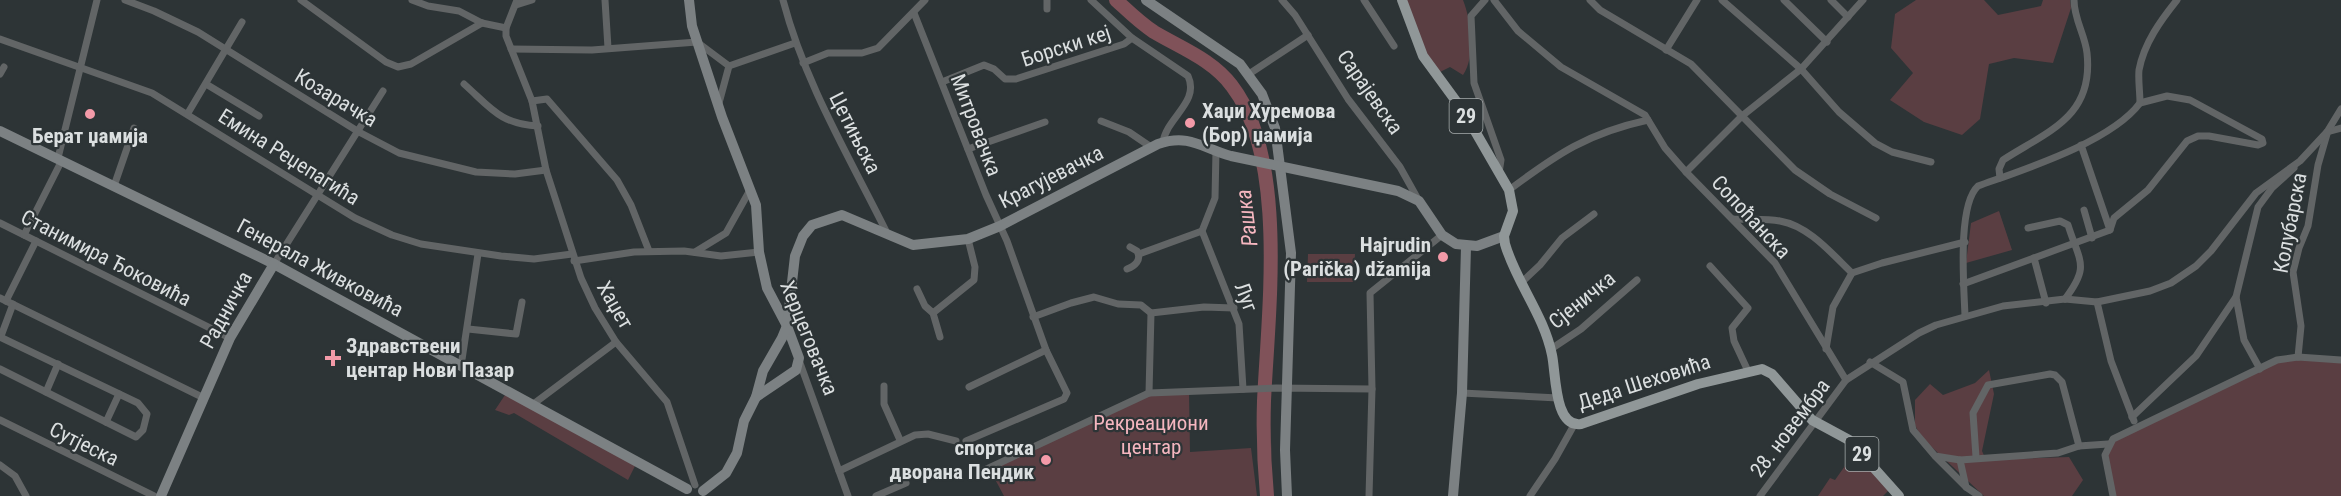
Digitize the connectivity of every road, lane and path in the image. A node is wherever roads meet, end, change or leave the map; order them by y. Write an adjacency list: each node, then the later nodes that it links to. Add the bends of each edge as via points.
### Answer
1 (97, 0): 47 (street)
2 (124, 0): 42 (street, Козарачка, via 183,24)
3 (301, 0): 31 (street, via 398,67 411,64)
4 (412, 0): 31 (street, via 459,12)
5 (532, 0): 25 (street)
6 (605, 0): 40 (street)
7 (689, 0): 36 (street, Херцеговачка)
8 (783, 0): 38 (street, Цетињска)
9 (925, 0): 28 (street)
10 (1047, 0): 27 (street)
11 (1091, 0): 34 (street, Борски кеј)
12 (1364, 0): 39 (street)
13 (1402, 0): 82 (main road, 29, via 1423,56 1464,112)
14 (1485, 0): 82 (street, via 1471,16 1474,78 1501,160)
15 (1494, 0): 62 (street, Сопоћанска, via 1518,31 1554,61 1635,107)
16 (1590, 0): 43 (street)
17 (1697, 0): 43 (street)
18 (1722, 0): 48 (street)
19 (1784, 0): 37 (street)
20 (1831, 0): 29 (street)
21 (1863, 0): 29 (street, Сопоћанска)
22 (2074, 0): 83 (street, via 2077,24 2087,51 2083,97 2069,117 2003,160)
23 (2177, 0): 56 (street, via 2145,50 2139,72)
24 (1147, 1): 50 (street, via 1223,50)
25 (516, 2): 32 (street)
26 (1285, 3): 33 (street, Сарајевска)
27 (1047, 9)
28 (914, 13): 44 (street, via 874,50 828,53); 51 (street, Митровачка)
29 (1848, 17): 37 (street, Сопоћанска)
30 (242, 22): 42 (street)
31 (482, 23): 32 (street)
32 (506, 27): 41 (street, Хаџет)
33 (1308, 35): 50 (street); 88 (street, Сарајевска, via 1359,114 1400,167)
34 (1132, 38): 51 (street, Борски кеј, via 1124,44 1007,80 984,65); 71 (street, Борски кеј, via 1186,73 1192,86)
35 (0, 39): 47 (street, Емина Реџепагића)
36 (697, 42): 40 (street); 45 (street); 57 (street, Херцеговачка)
37 (1827, 42): 48 (street, Сопоћанска)
38 (795, 43): 44 (street, Цетињска); 45 (street)
39 (1394, 46)
40 (608, 48): 41 (street)
41 (511, 49): 55 (street, Хаџет)
42 (226, 50): 52 (street); 69 (street, Козарачка)
43 (1666, 50): 61 (street, via 1691,64)
44 (802, 63): 100 (street, Цетињска)
45 (732, 65): 57 (street, via 723,84)
46 (4, 66): 49 (street)
47 (80, 68): 59 (street, Емина Реџепагића, via 141,88); 76 (street)
48 (1801, 69): 61 (street, Сопоћанска); 78 (street, via 1839,112 1875,143 1892,152)
49 (0, 74)
50 (1249, 74): 79 (street, via 1271,115)
51 (942, 82): 74 (street, Митровачка)
52 (206, 84): 59 (street); 60 (street)
53 (464, 84): 65 (street, via 506,121)
54 (383, 91): 69 (street, Радничка)
55 (532, 101): 65 (street, Хаџет); 109 (street, via 547,99 612,174 632,205)
56 (2140, 103): 72 (street, via 2132,114); 96 (street, via 2167,96 2190,100 2262,139 2262,144 2209,136 2187,141 2148,190 2114,218)
57 (719, 108): 85 (street, Херцеговачка)
58 (2341, 109): 70 (street)
59 (189, 113): 87 (street, Емина Реџепагића)
60 (259, 116)
61 (1742, 116): 81 (street, Сопоћанска); 91 (street, via 1795,170)
62 (1648, 120): 81 (street, Сопоћанска); 86 (street, via 1618,126 1580,141)
63 (1101, 121): 73 (street, Крагујевачка, via 1129,132)
64 (1045, 122): 74 (street)
65 (538, 126): 80 (street, Хаџет)
66 (134, 128): 84 (street)
67 (2341, 128): 70 (street)
68 (0, 131): 76 (street, Генерала Живковића)
69 (359, 132): 80 (street, Козарачка, via 399,153 457,168 506,174); 87 (street, Радничка)
70 (2327, 132): 77 (street); 144 (street, Колубарска, via 2308,226 2293,272 2301,326)
71 (1163, 142): 73 (street, Крагујевачка); 75 (street, Крагујевачка, via 1196,142)
72 (2081, 145): 83 (street); 96 (street)
73 (1151, 147): 94 (street, Крагујевачка)
74 (968, 149): 94 (street, Митровачка)
75 (1216, 150): 79 (street, Крагујевачка); 97 (street, via 1215,198)
76 (60, 159): 84 (street, Генерала Живковића); 98 (street)
77 (2300, 161): 124 (street, Колубарска, via 2258,207); 128 (street, 28. новембра, via 2256,193 2196,266 2165,286)
78 (1931, 162)
79 (1277, 165): 88 (street, via 1393,190); 156 (street, via 1291,253)
80 (546, 170): 114 (street, Хаџет)
81 (1686, 172): 92 (street, Сопоћанска)
82 (1499, 173): 86 (main road, 29)
83 (2000, 178): 105 (street, via 1971,192)
84 (114, 186): 116 (street, Генерала Живковића)
85 (750, 190): 110 (street, via 726,233); 111 (street, Херцеговачка, via 757,210)
86 (1509, 190): 101 (main road, 29, via 1513,212)
87 (318, 194): 112 (street, Емина Реџепагића, via 355,218 392,234 421,244); 116 (street, Радничка)
88 (1419, 201): 99 (street, Сарајевска)
89 (2084, 210): 102 (street)
90 (1594, 214): 121 (street, via 1562,238)
91 (1876, 218)
92 (1733, 219): 119 (street, via 1779,221 1794,226); 143 (street, Сопоћанска, via 1775,263)
93 (0, 223): 98 (street, Станимира Ђоковића)
94 (1000, 226): 103 (street, Крагујевачка); 134 (street, Митровачка)
95 (2028, 228): 106 (street, via 2060,221 2068,225)
96 (2110, 230): 102 (street)
97 (1202, 231): 113 (street); 130 (street, Луг)
98 (24, 235): 104 (street, Станимира Ђоковића)
99 (1442, 235): 108 (street, Сарајевска); 158 (street, via 1370,293)
100 (888, 236): 103 (street, Крагујевачка, via 919,246); 135 (street, Крагујевачка, via 842,215 815,223 806,231 794,263)
101 (1504, 236): 108 (street); 121 (main road, Сјеничка)
102 (2092, 238): 106 (street)
103 (968, 239): 132 (street, via 974,280)
104 (36, 241): 126 (street); 139 (street, Станимира Ђоковића)
105 (1965, 242): 119 (street); 122 (street)
106 (2074, 244): 115 (street); 125 (street, via 2081,275)
107 (1130, 247): 113 (street)
108 (1466, 247): 161 (street)
109 (650, 251): 110 (street); 114 (street, Емина Реџепагића)
110 (695, 252): 111 (street, via 721,256)
111 (759, 252): 135 (street, Херцеговачка, via 767,288)
112 (478, 254): 114 (street, Емина Реџепагића, via 526,259); 136 (street)
113 (1139, 254): 118 (street, via 1136,265)
114 (573, 257): 140 (street, Хаџет, via 595,308)
115 (2034, 258): 122 (street); 129 (street)
116 (274, 264): 139 (street, Радничка); 149 (street, Генерала Живковића)
117 (1710, 266): 152 (street, via 1748,308 1732,328)
118 (1127, 269)
119 (1852, 273): 143 (street, via 1833,307)
120 (1637, 280): 141 (street, Сјеничка, via 1601,313)
121 (1522, 282): 141 (main road, Сјеничка)
122 (1963, 284): 133 (street)
123 (917, 289): 132 (street)
124 (2236, 297): 151 (street, Колубарска, via 2244,340); 167 (street, Колубарска, via 2196,356)
125 (2065, 299): 128 (street, 28. новембра); 129 (street, 28. новембра)
126 (7, 301): 137 (street); 164 (street)
127 (522, 302): 136 (street, via 516,334)
128 (2097, 302): 167 (street, via 2111,361)
129 (2046, 303): 133 (street, 28. новембра, via 2003,306)
130 (1234, 308): 131 (street); 157 (street, Луг, via 1242,341)
131 (1150, 313): 134 (street, via 1141,305 1094,297); 160 (street)
132 (933, 314): 138 (street)
133 (1965, 316): 146 (street, 28. новембра, via 1919,333)
134 (1033, 317): 142 (street, Митровачка)
135 (787, 326): 147 (street, Херцеговачка); 163 (street, via 763,371)
136 (468, 329): 149 (street)
137 (1, 336): 148 (street)
138 (940, 337)
139 (230, 338): 164 (street, Радничка)
140 (616, 342): 166 (street); 186 (street, Хаџет, via 667,402)
141 (1551, 349): 165 (main road, Сјеничка)
142 (1046, 350): 155 (street); 175 (street, Митровачка, via 1066,396)
143 (1826, 350): 153 (street, Сопоћанска)
144 (2298, 357): 145 (street); 151 (street, via 2277,360)
145 (2341, 360)
146 (1869, 362): 153 (street, 28. новембра); 178 (street, via 1903,382 1913,430)
147 (800, 363): 163 (street, via 792,373); 182 (street, Херцеговачка)
148 (58, 364): 159 (street); 162 (street)
149 (461, 366): 166 (street, Генерала Живковића)
150 (0, 369): 159 (street)
151 (2260, 369): 172 (street)
152 (1748, 371): 170 (main road, Деда Шеховића / 29, via 1759,369 1772,374 1804,413); 171 (main road, Деда Шеховића / 29)
153 (1846, 380): 170 (street, 28. новембра)
154 (884, 387): 173 (street, via 884,404)
155 (969, 387)
156 (1281, 388): 157 (street); 158 (street); 192 (street)
157 (1243, 389): 160 (street)
158 (1372, 389): 193 (street)
159 (46, 392): 169 (street)
160 (1149, 393): 183 (street)
161 (1462, 393): 165 (street); 194 (street)
162 (119, 394): 169 (street); 169 (street, via 144,407 148,417 143,430 133,436)
163 (756, 397): 186 (street, via 726,473)
164 (204, 398): 187 (street, Радничка)
165 (1558, 398): 171 (main road, Сјеничка, via 1565,417)
166 (532, 405): 186 (street, Генерала Живковића)
167 (2132, 417): 172 (street)
168 (0, 420): 189 (street, Сутјеска)
169 (106, 422)
170 (1817, 422): 196 (street, 28. новембра); 197 (main road, 29, via 1849,440)
171 (1574, 425): 195 (street, Деда Шеховића)
172 (2136, 426): 176 (street)
173 (900, 440): 174 (street, via 922,434); 182 (street)
174 (956, 441)
175 (966, 441)
176 (2108, 444): 177 (street); 199 (street, via 2105,455)
177 (2079, 446): 179 (street, via 2058,453); 179 (street, via 2062,382 2050,374 1988,385 1973,413)
178 (1935, 456): 180 (street); 185 (street)
179 (1976, 458): 180 (street)
180 (1960, 460): 185 (street)
181 (0, 465): 188 (street, via 15,476)
182 (839, 471): 190 (street, Херцеговачка)
183 (978, 473)
184 (906, 483): 191 (street)
185 (1966, 487): 198 (street)
186 (695, 491)
187 (165, 494)
188 (26, 496)
189 (154, 496)
190 (848, 496)
191 (876, 496)
192 (1287, 496)
193 (1369, 496)
194 (1453, 496)
195 (1530, 496)
196 (1760, 496)
197 (1898, 496)
198 (1979, 496)
199 (2113, 496)

